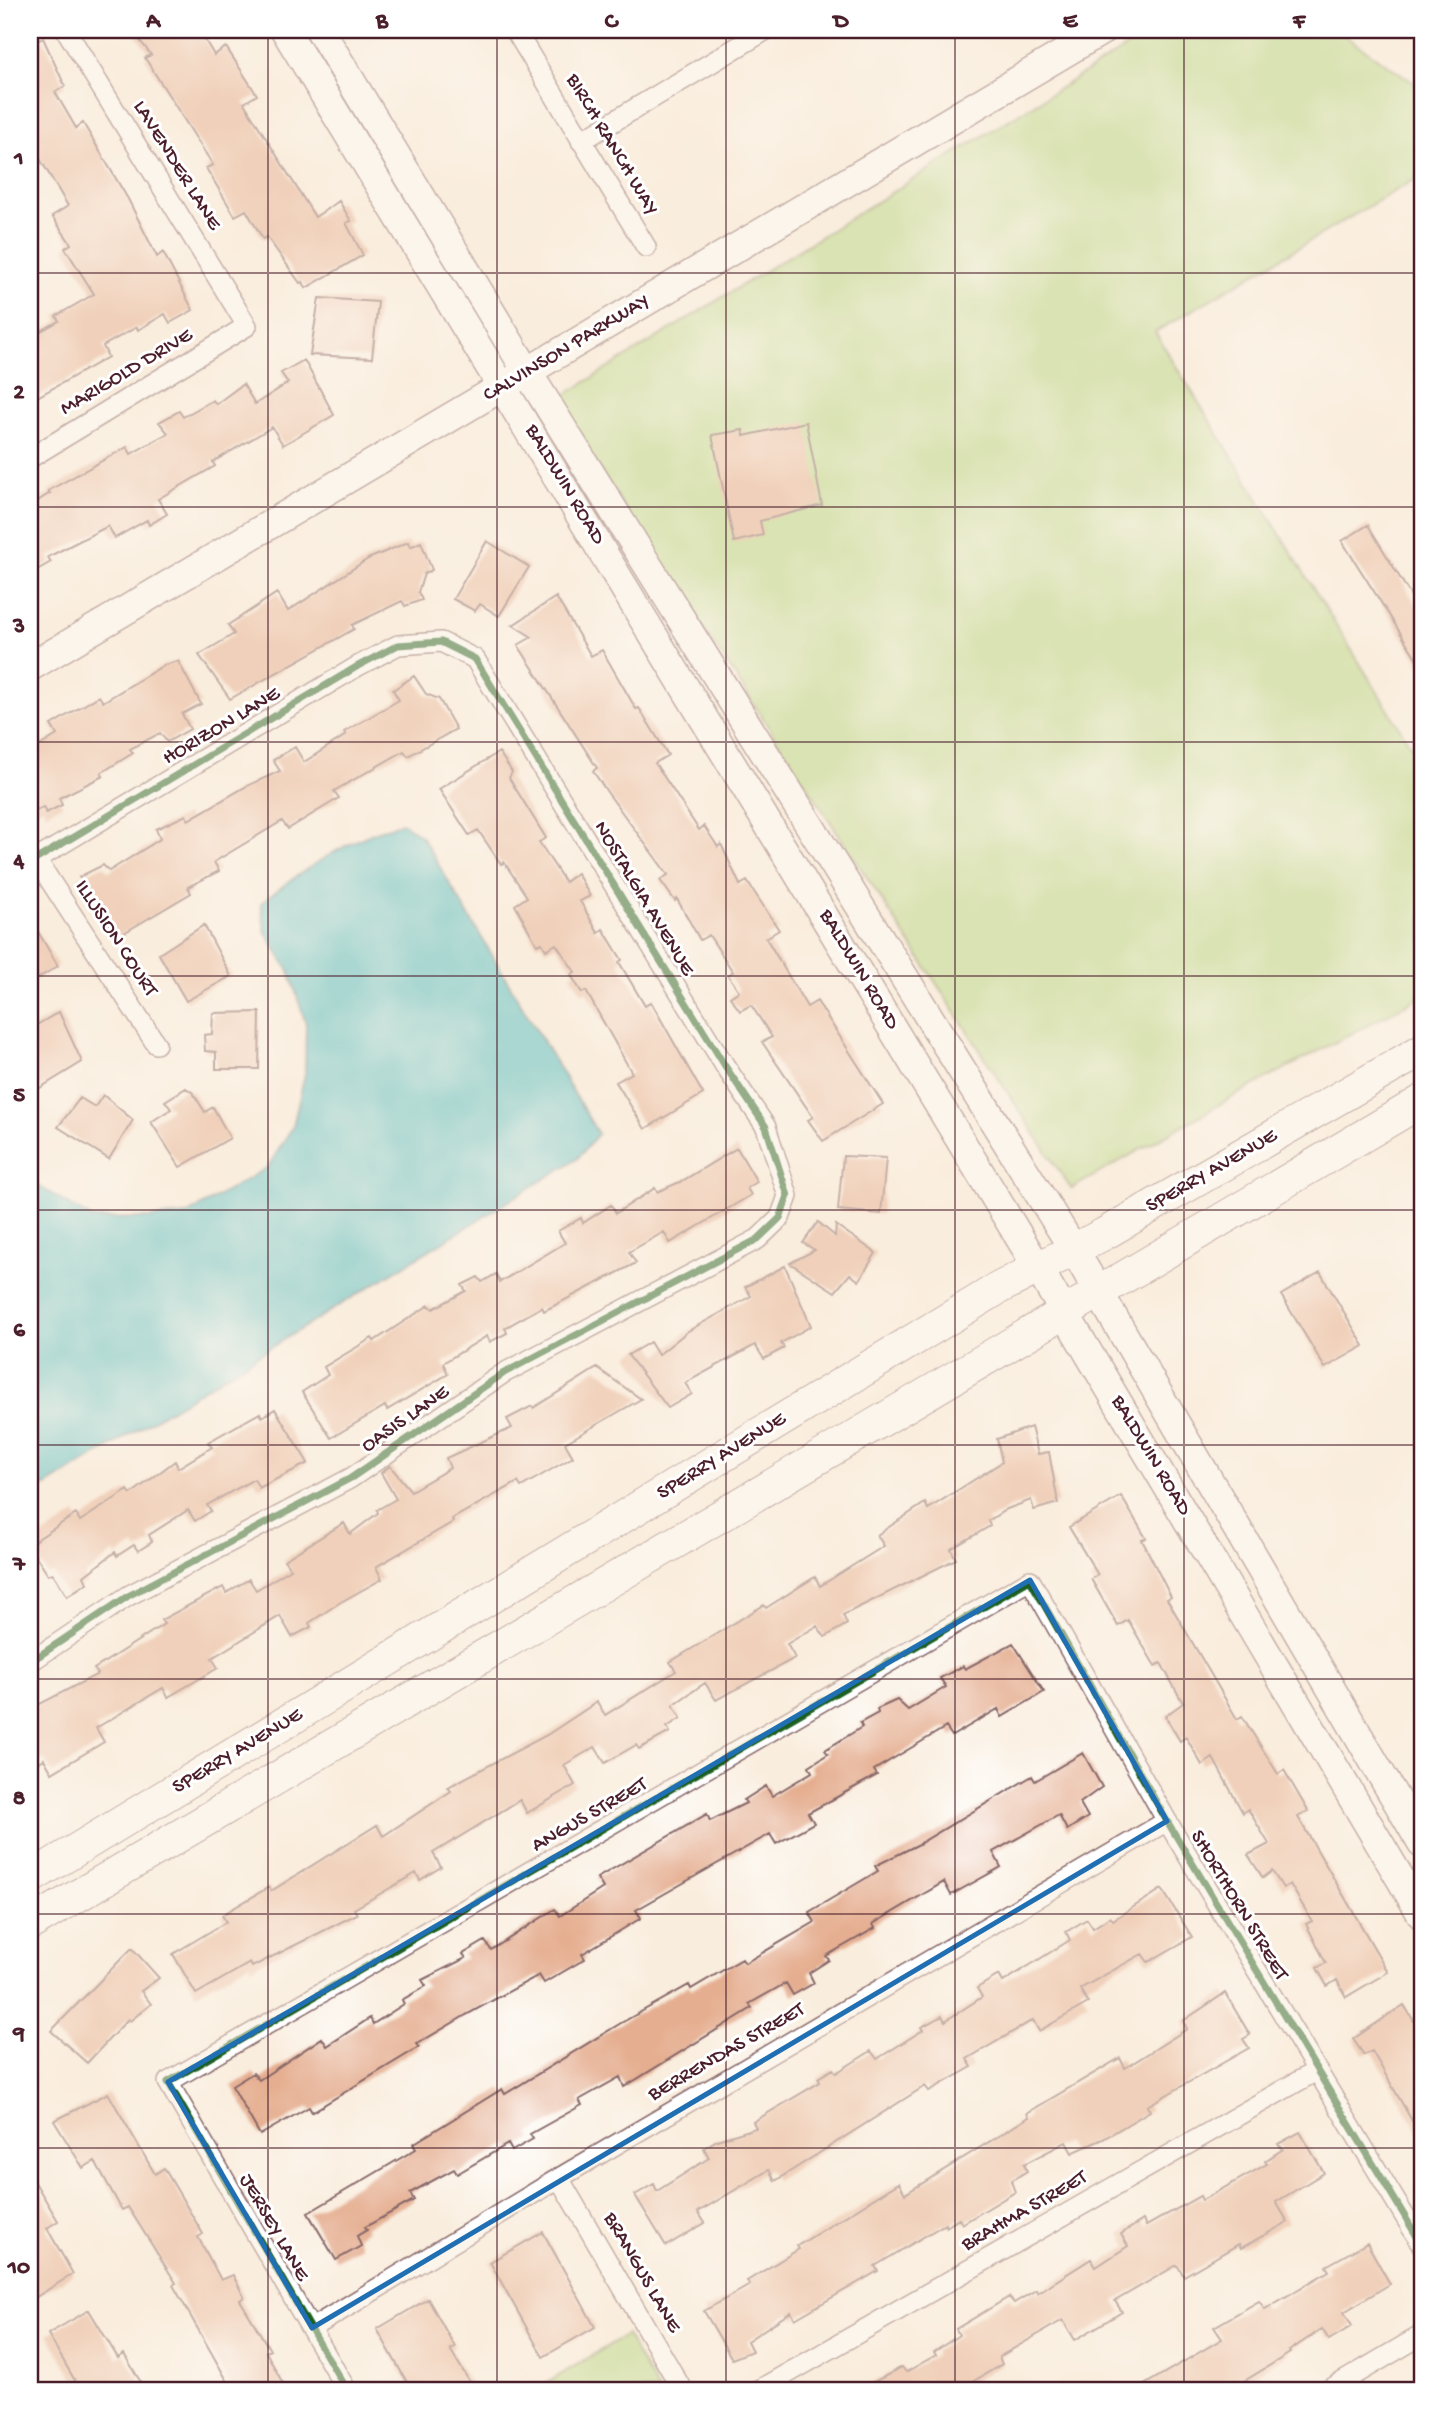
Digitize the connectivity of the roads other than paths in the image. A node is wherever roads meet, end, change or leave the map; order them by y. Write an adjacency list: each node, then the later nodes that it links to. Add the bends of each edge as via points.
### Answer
1 (66, 30): 9 (street, LAVENDER LANE)
2 (285, 30): 10 (main road, BALDWIN ROAD)
3 (320, 30): 10 (main road, BALDWIN ROAD)
4 (515, 30): 7 (street, BIRCH RANCH WAY)
5 (766, 30): 7 (street)
6 (1102, 30): 10 (main road, CALVINSON PARKWAY)
7 (582, 141): 8 (street, BIRCH RANCH WAY)
8 (646, 247)
9 (247, 326): 11 (street, MARIGOLD DRIVE)
10 (516, 379): 13 (main road, CALVINSON PARKWAY); 19 (main road, BALDWIN ROAD); 20 (main road, BALDWIN ROAD)
11 (30, 458)
12 (441, 642): 14 (street, HORIZON LANE, via 398,645 358,666); 18 (street, NOSTALGIA AVENUE, via 475,659 766,1127)
13 (30, 667)
14 (33, 861): 15 (street, ILLUSION COURT)
15 (156, 1044)
16 (1422, 1050): 19 (main road, SPERRY AVENUE)
17 (1422, 1101): 21 (main road, SPERRY AVENUE)
18 (788, 1196): 24 (street, OASIS LANE, via 780,1218 758,1240 504,1373 351,1478 128,1596)
19 (1074, 1250): 20 (main road, SPERRY AVENUE); 21 (main road, BALDWIN ROAD)
20 (1038, 1268): 22 (main road, BALDWIN ROAD); 27 (main road, SPERRY AVENUE)
21 (1100, 1294): 22 (main road, SPERRY AVENUE); 26 (main road, BALDWIN ROAD)
22 (1066, 1314): 28 (main road, BALDWIN ROAD); 29 (main road, SPERRY AVENUE)
23 (1030, 1580): 25 (street, SHORTHORN STREET); 31 (street, ANGUS STREET)
24 (30, 1662)
25 (1167, 1821): 30 (street, SHORTHORN STREET); 32 (street, BERRENDAS STREET)
26 (1422, 1844)
27 (30, 1878)
28 (1422, 1915)
29 (30, 1924)
30 (1316, 2071): 33 (street, SHORTHORN STREET); 38 (street, BRAHMA STREET)
31 (168, 2082): 34 (street, JERSEY LANE)
32 (559, 2178): 34 (street, BERRENDAS STREET); 37 (street, BRANGUS LANE)
33 (1422, 2245)
34 (312, 2328): 36 (street, JERSEY LANE)
35 (1422, 2335): 39 (street)
36 (347, 2391)
37 (683, 2391)
38 (757, 2391)
39 (1327, 2391)

